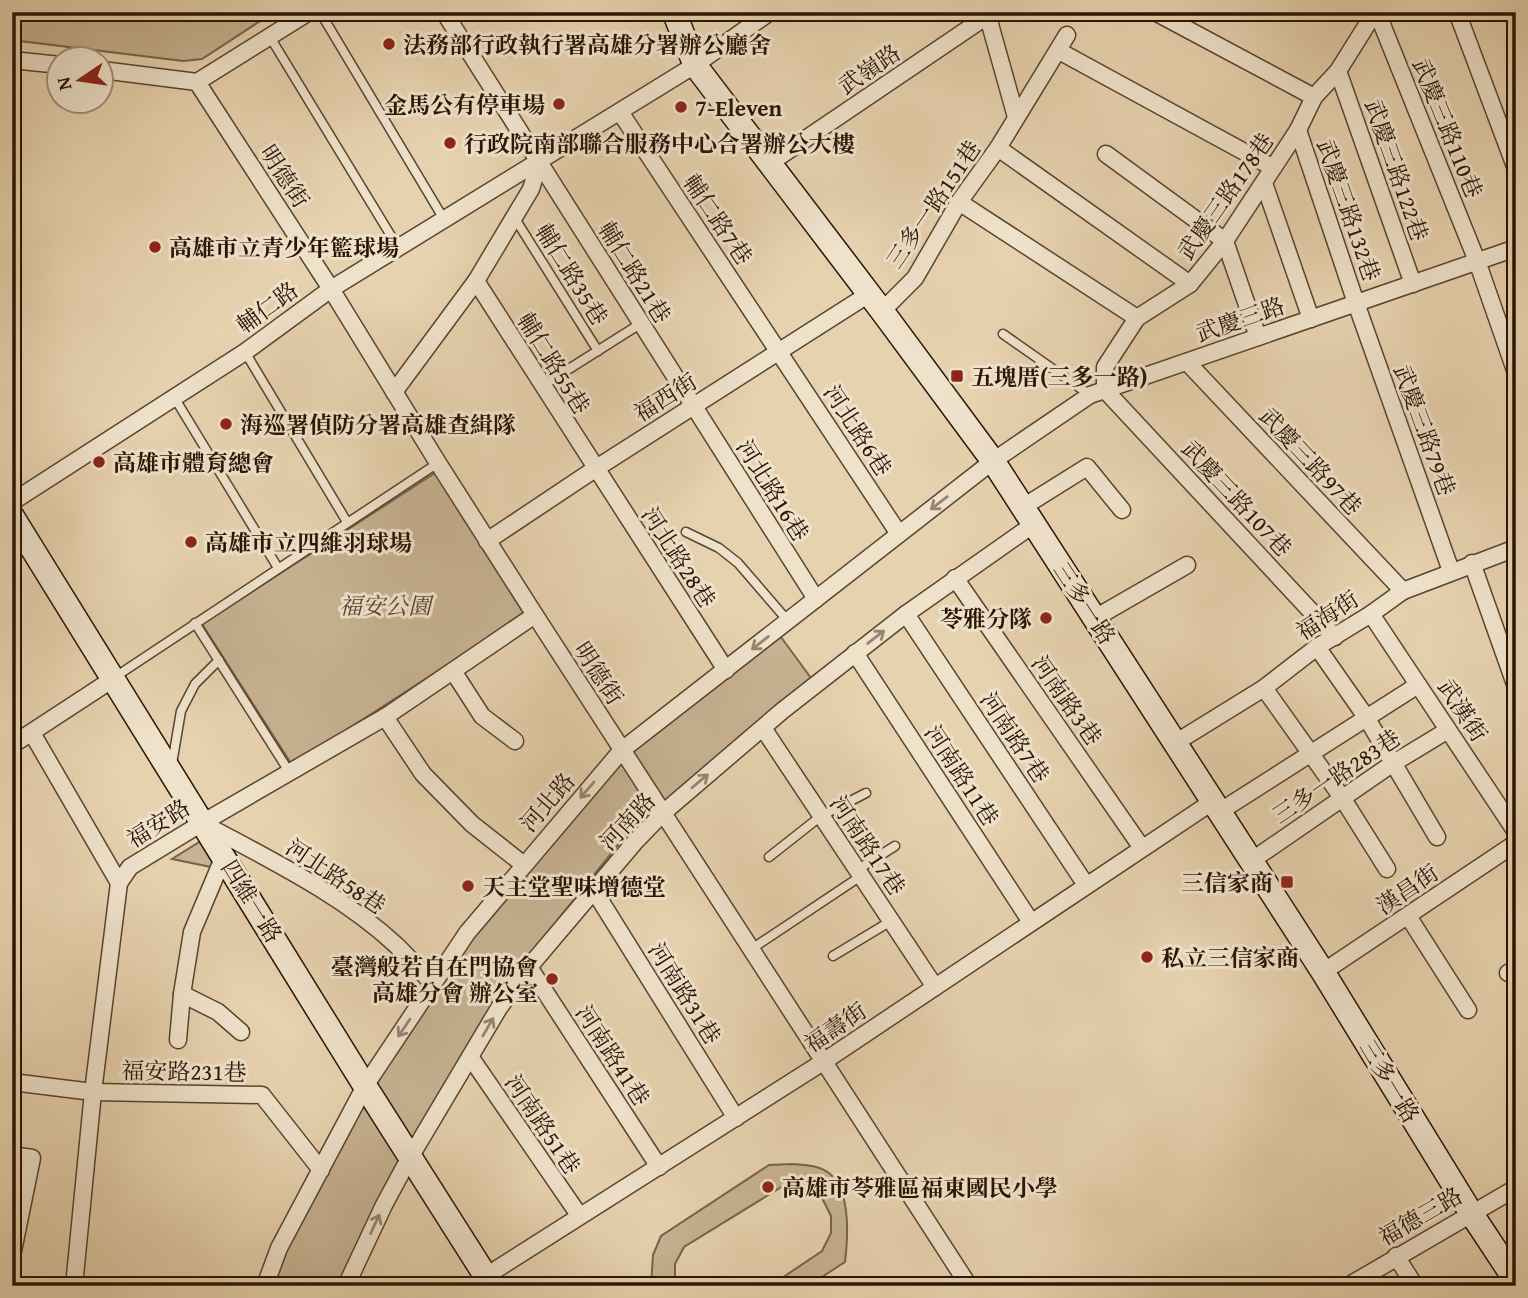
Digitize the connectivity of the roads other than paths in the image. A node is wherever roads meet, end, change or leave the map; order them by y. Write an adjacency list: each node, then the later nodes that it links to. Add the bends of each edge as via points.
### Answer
1 (309, 12): 13 (street)
2 (320, 12): 34 (lane)
3 (444, 12): 27 (street, 輔仁路21巷)
4 (674, 12): 17 (street, 三多一路)
5 (770, 12): 17 (street, 輔仁路)
6 (1155, 12): 21 (street)
7 (1376, 12): 18 (street, 武慶三路178巷); 38 (street, 武慶三路110巷)
8 (1457, 12): 30 (street)
9 (1513, 12): 11 (street)
10 (990, 15): 23 (street); 28 (street, 武嶺路)
11 (1516, 19)
12 (1068, 35): 14 (street, 三多一路151巷)
13 (270, 37): 20 (street); 37 (lane)
14 (1059, 51): 23 (street, 三多一路151巷); 29 (street)
15 (12, 60): 16 (street)
16 (46, 64)
17 (695, 65): 22 (street, 輔仁路); 28 (street, 三多一路)
18 (1338, 71): 21 (street, 武慶三路178巷); 41 (street, 武慶三路122巷)
19 (116, 72): 20 (street)
20 (197, 82): 42 (street, 明德街)
21 (1314, 97): 24 (street, 武慶三路178巷)
22 (620, 113): 27 (street, 輔仁路); 51 (street, 輔仁路7巷)
23 (1016, 117): 25 (street, 三多一路151巷)
24 (1298, 130): 29 (street, 武慶三路178巷); 44 (street, 武慶三路132巷)
25 (998, 148): 32 (street, 三多一路151巷); 40 (street)
26 (1106, 154): 35 (street)
27 (539, 163): 33 (street, via 531,189); 34 (street, 輔仁路); 47 (street, 輔仁路21巷)
28 (769, 163): 43 (street, 三多一路)
29 (1272, 167): 31 (street, 武慶三路178巷)
30 (1516, 169)
31 (1264, 183): 35 (street, 武慶三路178巷); 46 (street)
32 (959, 202): 43 (street, 三多一路151巷, via 915,278); 45 (street)
33 (514, 217): 39 (street); 50 (lane, 輔仁路35巷)
34 (445, 221): 37 (street, 輔仁路)
35 (1224, 241): 40 (street, 武慶三路178巷); 49 (street)
36 (1516, 248): 38 (street, 武慶三路)
37 (399, 249): 42 (street, 輔仁路)
38 (1477, 261): 41 (street, 武慶三路); 54 (street, 武慶三路110巷)
39 (476, 281): 55 (street, 輔仁路55巷); 56 (street)
40 (1190, 284): 45 (street, 武慶三路178巷)
41 (1413, 284): 44 (street, 武慶三路)
42 (331, 289): 52 (street, 輔仁路); 56 (street, 明德街)
43 (875, 302): 51 (street, 福西街); 60 (street, 三多一路)
44 (1356, 303): 46 (street, 武慶三路); 75 (street, 武慶三路79巷)
45 (1137, 318): 57 (street, 武慶三路178巷, via 1105,367)
46 (1311, 319): 49 (street, 武慶三路)
47 (640, 324): 50 (lane); 59 (street, 輔仁路21巷)
48 (1003, 334): 57 (lane)
49 (1258, 337): 53 (street, 武慶三路)
50 (598, 351): 55 (lane)
51 (779, 351): 59 (street, 福西街); 69 (street, 河北路6巷)
52 (245, 352): 58 (street, 輔仁路); 67 (lane)
53 (1187, 362): 57 (street, 武慶三路); 77 (street, 武慶三路97巷)
54 (1516, 373)
55 (542, 386): 62 (street, 輔仁路55巷)
56 (394, 392): 61 (street, 明德街)
57 (1098, 393): 60 (street, 武慶三路); 85 (street, 武慶三路107巷)
58 (174, 396): 63 (street, 輔仁路); 74 (lane)
59 (693, 406): 62 (street, 福西街); 78 (street, 河北路16巷)
60 (993, 461): 66 (street, 三多一路); 69 (street, 河北路, one-way to 69)
61 (438, 463): 67 (lane); 70 (street, 明德街)
62 (595, 469): 70 (street, 福西街); 89 (street, 河北路28巷)
63 (12, 502)
64 (1122, 510): 66 (street, 河南路, via 1087,467)
65 (12, 516): 91 (street, 四維一路)
66 (1028, 516): 76 (street, 河南路); 82 (street, 三多一路)
67 (347, 522): 74 (lane)
68 (685, 532): 83 (lane, via 738,563)
69 (899, 534): 78 (street, 河北路)
70 (487, 541): 81 (street, 明德街)
71 (1515, 551): 72 (street, 福海街)
72 (1472, 563): 75 (street, 福海街); 93 (street)
73 (1187, 565): 82 (street)
74 (278, 568): 84 (lane)
75 (1451, 571): 77 (street, 福海街)
76 (955, 578): 79 (street, 河南路); 118 (street, 河南路3巷)
77 (1403, 591): 80 (street, 福海街)
78 (816, 599): 83 (street, 河北路)
79 (906, 614): 87 (street, 河南路, one-way to 79); 126 (street, 河南路7巷)
80 (1371, 614): 85 (street, 福海街); 92 (street, 武漢街)
81 (535, 615): 90 (street, 福安路); 103 (street, 明德街)
82 (1095, 618): 101 (street, 三多一路)
83 (788, 621): 89 (street, 河北路, one-way to 89)
84 (195, 623): 88 (lane); 91 (lane)
85 (1335, 637): 86 (street, 福海街)
86 (1317, 647): 94 (street, 福海街); 96 (street)
87 (855, 653): 97 (street, 河南路); 130 (street, 河南路11巷)
88 (219, 660): 106 (lane, via 195,684 181,711); 107 (lane)
89 (726, 670): 103 (street, 河北路)
90 (453, 671): 95 (street, 福安路); 100 (street, via 482,716)
91 (113, 679): 99 (street); 106 (street, 四維一路)
92 (1418, 685): 96 (street, 福壽街); 98 (street, 武漢街)
93 (1516, 687)
94 (1264, 688): 101 (street, 福海街); 104 (street)
95 (384, 717): 107 (street, 福安路); 122 (street, via 423,774 472,824)
96 (1366, 717): 104 (street, 福壽街); 105 (street)
97 (763, 728): 111 (street, 河南路, one-way to 97); 112 (street, 河南路17巷)
98 (1448, 730): 105 (street, 三多一路283巷); 114 (street, 武漢街)
99 (32, 733): 102 (street); 125 (street)
100 (515, 741)
101 (1175, 743): 110 (street, 三多一路)
102 (12, 745)
103 (622, 750): 111 (street, 明德街); 122 (street, 河北路, one-way to 122)
104 (1310, 755): 109 (street); 110 (street, 福壽街)
105 (1392, 764): 109 (street, 三多一路283巷); 115 (street)
106 (171, 771): 113 (street, 四維一路)
107 (290, 773): 113 (street, 福安路)
108 (866, 793): 112 (lane)
109 (1343, 799): 121 (street, 三多一路283巷); 123 (street)
110 (1215, 807): 118 (street, 福壽街); 121 (street, 三多一路)
111 (663, 813): 127 (street, 河南路); 131 (street, 明德街)
112 (821, 816): 120 (lane); 124 (street, 河南路17巷)
113 (202, 823): 119 (street, 四維一路); 125 (street, 福安路, via 130,867); 135 (street, 河北路58巷, via 344,905 394,944)
114 (1516, 832)
115 (1437, 837)
116 (1516, 843): 128 (street, 漢昌街)
117 (895, 846): 124 (lane)
118 (1142, 848): 126 (street, 福壽街)
119 (225, 856): 137 (street, via 192,932); 144 (street, 四維一路)
120 (768, 857)
121 (1251, 861): 134 (street, 三多一路)
122 (524, 865): 135 (street, 河北路, via 467,933)
123 (1387, 869)
124 (859, 873): 129 (street, 河南路17巷); 131 (lane)
125 (119, 883): 145 (street)
126 (1086, 885): 130 (street, 福壽街)
127 (595, 892): 133 (street, 河南路); 146 (street, 河南路31巷)
128 (1408, 916): 134 (street, 漢昌街); 138 (street)
129 (891, 921): 132 (lane); 136 (street, 河南路17巷)
130 (1031, 922): 136 (street, 福壽街)
131 (750, 950): 142 (street, 明德街)
132 (832, 956)
133 (529, 968): 141 (street, 河南路, one-way to 133, via 499,1008); 149 (street, 河南路41巷)
134 (1324, 972): 152 (street, 三多一路)
135 (433, 984): 144 (street, 河北路, one-way to 144)
136 (935, 987): 142 (street, 福壽街)
137 (182, 994): 139 (street, via 218,1012); 140 (street)
138 (1468, 1010)
139 (241, 1032)
140 (178, 1040)
141 (471, 1058): 148 (street, 河南路); 153 (street, 河南路51巷)
142 (823, 1062): 146 (street, 福壽街); 161 (street, 明德街)
143 (12, 1082): 145 (street)
144 (365, 1086): 148 (street, 四維一路); 150 (street, 河北路)
145 (93, 1092): 150 (street, 福安路231巷, via 262,1095); 158 (street)
146 (736, 1118): 149 (street, 福壽街)
147 (12, 1155): 154 (street, via 32,1158)
148 (411, 1156): 157 (street, 四維一路); 160 (street, 河南路, one-way to 148)
149 (659, 1167): 153 (street, 福壽街)
150 (321, 1170): 159 (street, 河北路, via 279,1248)
151 (1516, 1188): 152 (street, 福德三路)
152 (1471, 1213): 155 (street, 福德三路); 156 (street, 三多一路)
153 (579, 1216): 157 (street, 福壽街)
154 (12, 1256)
155 (1396, 1256): 162 (street, 福德三路); 163 (street)
156 (1516, 1281)
157 (487, 1282)
158 (74, 1286)
159 (265, 1286)
160 (346, 1286)
161 (969, 1286)
162 (1348, 1286)
163 (1415, 1286)

